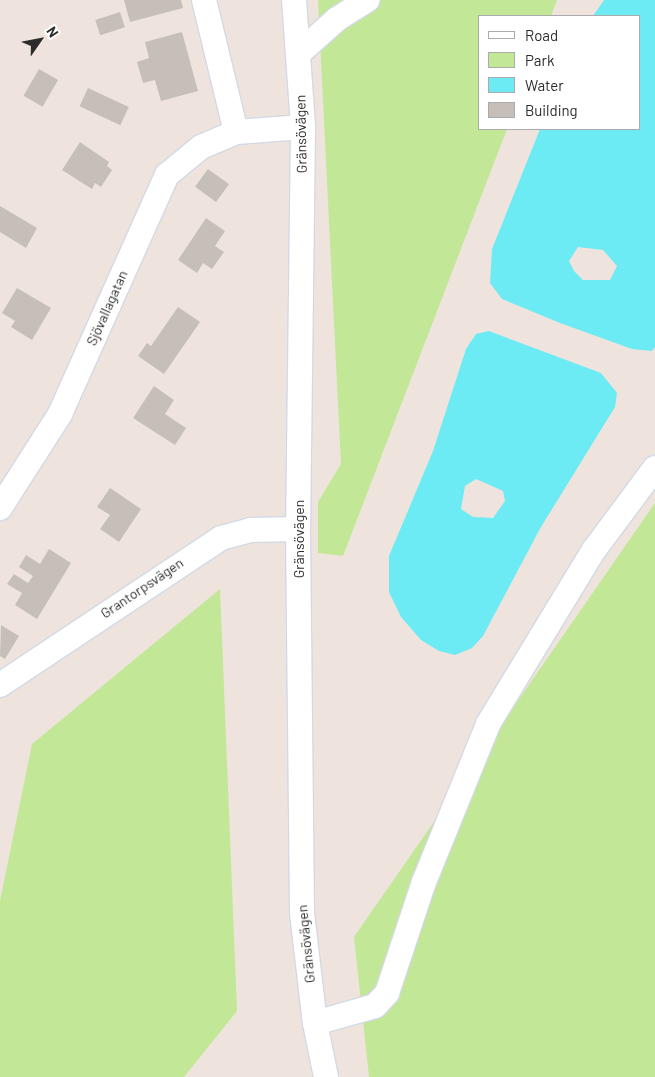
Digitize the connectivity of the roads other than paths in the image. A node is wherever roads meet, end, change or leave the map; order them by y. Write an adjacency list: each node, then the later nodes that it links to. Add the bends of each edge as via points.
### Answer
1 (204, 0): 6 (street)
2 (294, 0): 4 (street, Gränsövägen)
3 (368, 0): 4 (street, via 337,19)
4 (298, 54): 5 (street, Gränsövägen)
5 (303, 127): 6 (street, Sjövallagatan); 9 (street, Gränsövägen)
6 (236, 132): 8 (street, Sjövallagatan, via 201,148 167,175 60,414)
7 (655, 468): 11 (street, via 594,550 488,724 424,882 387,993 375,1006)
8 (0, 508)
9 (298, 529): 10 (street, Grantorpsvägen, via 250,530 221,538); 11 (street, Gränsövägen, via 302,913)
10 (0, 685)
11 (315, 1022): 12 (street, Gränsövägen)
12 (326, 1077)

